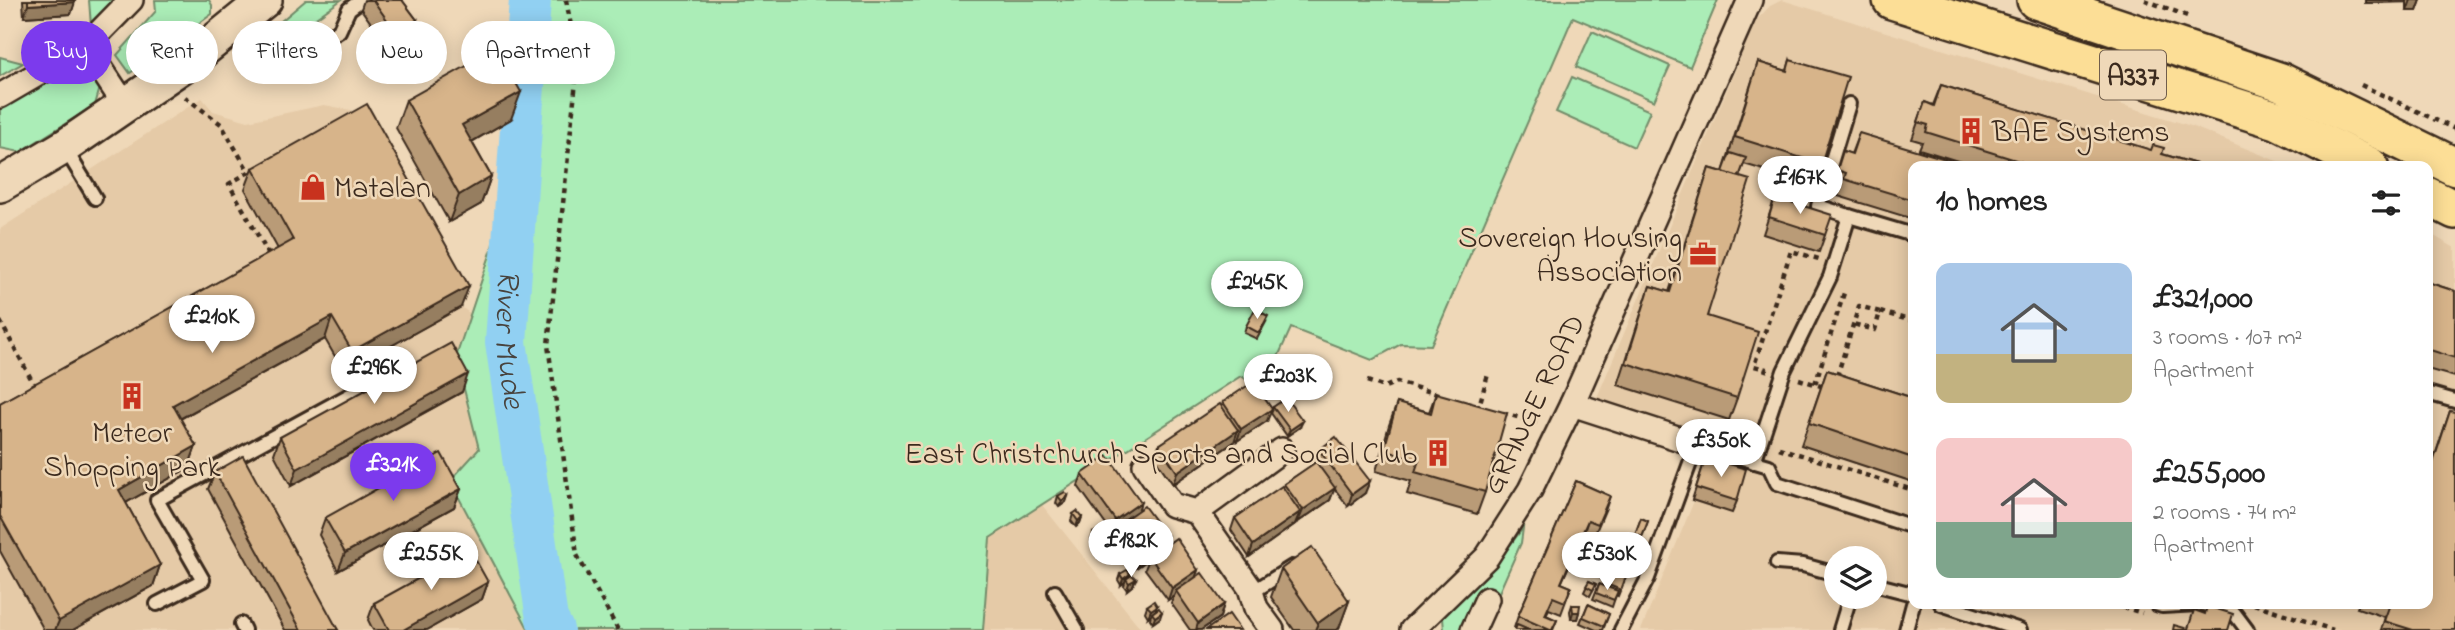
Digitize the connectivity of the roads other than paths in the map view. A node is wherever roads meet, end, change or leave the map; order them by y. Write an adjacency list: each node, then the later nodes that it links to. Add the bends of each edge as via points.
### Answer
1 (131, 0): 7 (street)
2 (361, 0): 6 (lane, via 349,9 339,31 300,49 264,41)
3 (1750, 0): 25 (street, GRANGE ROAD)
4 (1892, 0): 14 (main road, A337, via 2277,120)
5 (2036, 0): 15 (main road, A337, via 2281,82)
6 (252, 9): 12 (main road, via 191,60)
7 (110, 21)
8 (21, 84): 10 (street)
9 (111, 84): 12 (street)
10 (0, 96)
11 (1849, 104): 20 (lane, via 1845,137 1818,206)
12 (125, 105): 13 (main road)
13 (64, 147): 16 (main road); 17 (lane)
14 (2359, 161)
15 (2455, 167)
16 (0, 185)
17 (95, 198)
18 (2433, 199): 19 (main road)
19 (2455, 210)
20 (1849, 216): 21 (lane); 28 (lane, via 1830,277 1784,372)
21 (1908, 234)
22 (357, 391): 40 (lane, via 157,500 203,580)
23 (2433, 395): 24 (lane)
24 (2455, 401)
25 (1572, 404): 26 (street); 46 (street, GRANGE ROAD, via 1530,490 1487,557)
26 (1702, 446): 28 (lane); 50 (lane, via 1648,578)
27 (1282, 450): 30 (street)
28 (1754, 462): 31 (lane, via 1769,466 1777,483)
29 (1145, 465): 30 (street, via 1172,506)
30 (1197, 512): 37 (street)
31 (1908, 525)
32 (1777, 563): 34 (lane)
33 (1296, 564): 37 (lane)
34 (1824, 571)
35 (1887, 587): 38 (lane)
36 (1055, 592): 47 (lane)
37 (1251, 593): 48 (street)
38 (1908, 593)
39 (1487, 599): 49 (street)
40 (157, 604)
41 (1846, 609): 51 (lane)
42 (1912, 609): 52 (lane)
43 (1952, 609): 45 (lane)
44 (2237, 609): 54 (lane)
45 (1983, 624): 53 (lane)
46 (1422, 627)
47 (1077, 630)
48 (1272, 630)
49 (1473, 630)
50 (1621, 630)
51 (1840, 630)
52 (1906, 630)
53 (2020, 630)
54 (2247, 630)

